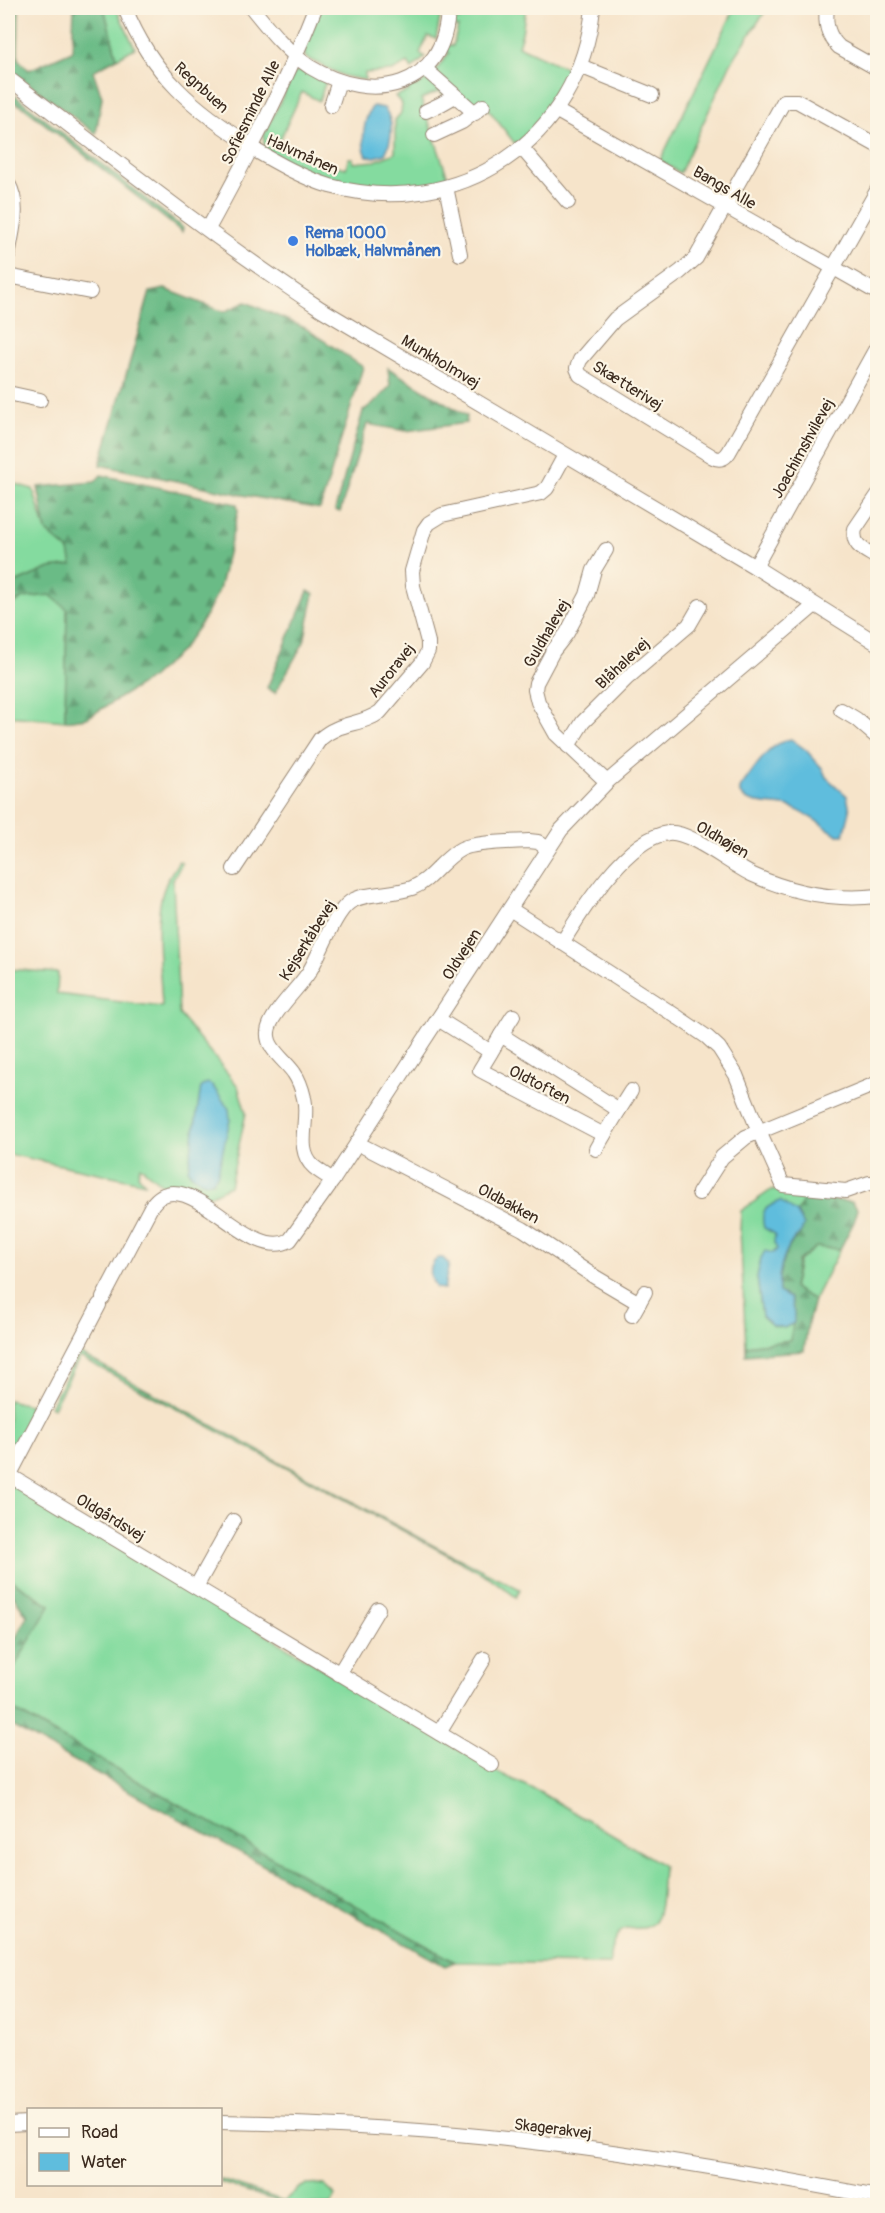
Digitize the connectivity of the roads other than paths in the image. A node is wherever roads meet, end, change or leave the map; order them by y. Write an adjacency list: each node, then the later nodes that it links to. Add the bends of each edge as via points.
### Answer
1 (125, 8): 21 (street, Regnbuen, via 143,45 174,86)
2 (252, 8): 7 (street)
3 (315, 8): 7 (street, Sofiesminde Alle)
4 (448, 8): 9 (street, via 443,40)
5 (593, 8): 8 (street, Halvmånen)
6 (827, 8): 10 (street, via 827,28 834,42)
7 (296, 56): 12 (street); 21 (street, Sofiesminde Alle)
8 (580, 66): 13 (street); 17 (street, Halvmånen)
9 (424, 68): 12 (street, via 409,79 386,87); 14 (street)
10 (878, 69)
11 (8, 78): 27 (street, Munkholmvej)
12 (339, 81): 15 (street)
13 (652, 95)
14 (455, 96): 16 (street); 18 (street, via 479,110)
15 (331, 106)
16 (426, 111)
17 (557, 111): 20 (street, Halvmånen); 26 (street, Bangs Alle)
18 (434, 135)
19 (878, 146): 26 (street, Skætterivej, via 796,100 787,100)
20 (521, 147): 23 (street, Halvmånen, via 484,172); 25 (street)
21 (253, 148): 23 (street, Halvmånen, via 308,178 346,189 407,193); 27 (street, Sofiesminde Alle)
22 (8, 183): 29 (street, via 16,206)
23 (446, 187): 28 (street)
24 (878, 189): 30 (street, Skætterivej)
25 (568, 202)
26 (725, 206): 30 (street, Bangs Alle); 30 (street, Skætterivej, via 696,258 615,319 580,360 577,368 584,380 721,459 729,453)
27 (208, 229): 37 (street, Munkholmvej, via 321,309)
28 (460, 254)
29 (8, 256)
30 (833, 268): 33 (street, Bangs Alle)
31 (8, 276): 32 (street)
32 (90, 292)
33 (878, 293)
34 (878, 345): 41 (street, Joachimshvilevej)
35 (8, 393): 36 (street)
36 (40, 400)
37 (565, 454): 41 (street, Munkholmvej); 50 (street, Auroravej, via 542,493 447,513 429,522 414,561 412,579 429,646 426,656 375,715 342,725 320,739)
38 (878, 495): 40 (street, via 854,536 858,546)
39 (605, 549): 47 (street, Guldhalevej, via 567,633 536,685 538,702 556,734)
40 (878, 558)
41 (755, 567): 42 (street, Munkholmvej)
42 (815, 605): 44 (street, Munkholmvej); 48 (street, Oldvejen)
43 (699, 606): 47 (street, Blåhalevej, via 689,625 583,722)
44 (878, 644)
45 (841, 710): 46 (street)
46 (878, 738)
47 (568, 746): 48 (street, Guldhalevej)
48 (607, 782): 49 (street, Oldvejen, via 580,808)
49 (548, 849): 52 (street, Oldvejen); 65 (street, Kejserkåbevej, via 529,841 466,847 419,884 397,893 354,900 339,915 316,960 272,1020 268,1035 273,1048 296,1076 303,1095 306,1155 313,1166)
50 (234, 869)
51 (878, 896): 53 (street, Oldhøjen, via 841,898 797,891 752,874 685,835 665,833 617,866)
52 (510, 909): 53 (street); 55 (street, Oldvejen)
53 (562, 943): 61 (street, via 713,1042 728,1060)
54 (513, 1016): 56 (street)
55 (438, 1019): 57 (street); 63 (street, Oldvejen)
56 (501, 1035): 57 (street, Oldtoften); 60 (street, Oldtoften)
57 (491, 1052): 62 (street, Oldtoften, via 480,1070)
58 (878, 1083): 61 (street)
59 (631, 1091): 60 (street)
60 (619, 1110): 62 (street)
61 (758, 1130): 66 (street, via 786,1187 846,1191); 67 (street, via 725,1153)
62 (604, 1135): 64 (street)
63 (357, 1143): 65 (street, Oldvejen); 68 (street, Oldbakken, via 523,1228)
64 (596, 1149)
65 (333, 1180): 69 (street, Oldvejen, via 294,1236 281,1244 266,1243 180,1194 161,1196 148,1212)
66 (878, 1183)
67 (699, 1193)
68 (639, 1303)
69 (8, 1477): 71 (street, Oldgårdsvej)
70 (233, 1521): 71 (street)
71 (196, 1587): 74 (street, Oldgårdsvej)
72 (378, 1609): 74 (street)
73 (484, 1659): 75 (street)
74 (339, 1674): 75 (street, Oldgårdsvej)
75 (439, 1733): 76 (street, Oldgårdsvej)
76 (492, 1765)
77 (222, 2122): 80 (street, Skagerakvej, via 419,2131 541,2143)
78 (27, 2123): 79 (street)
79 (8, 2124)
80 (878, 2197)

